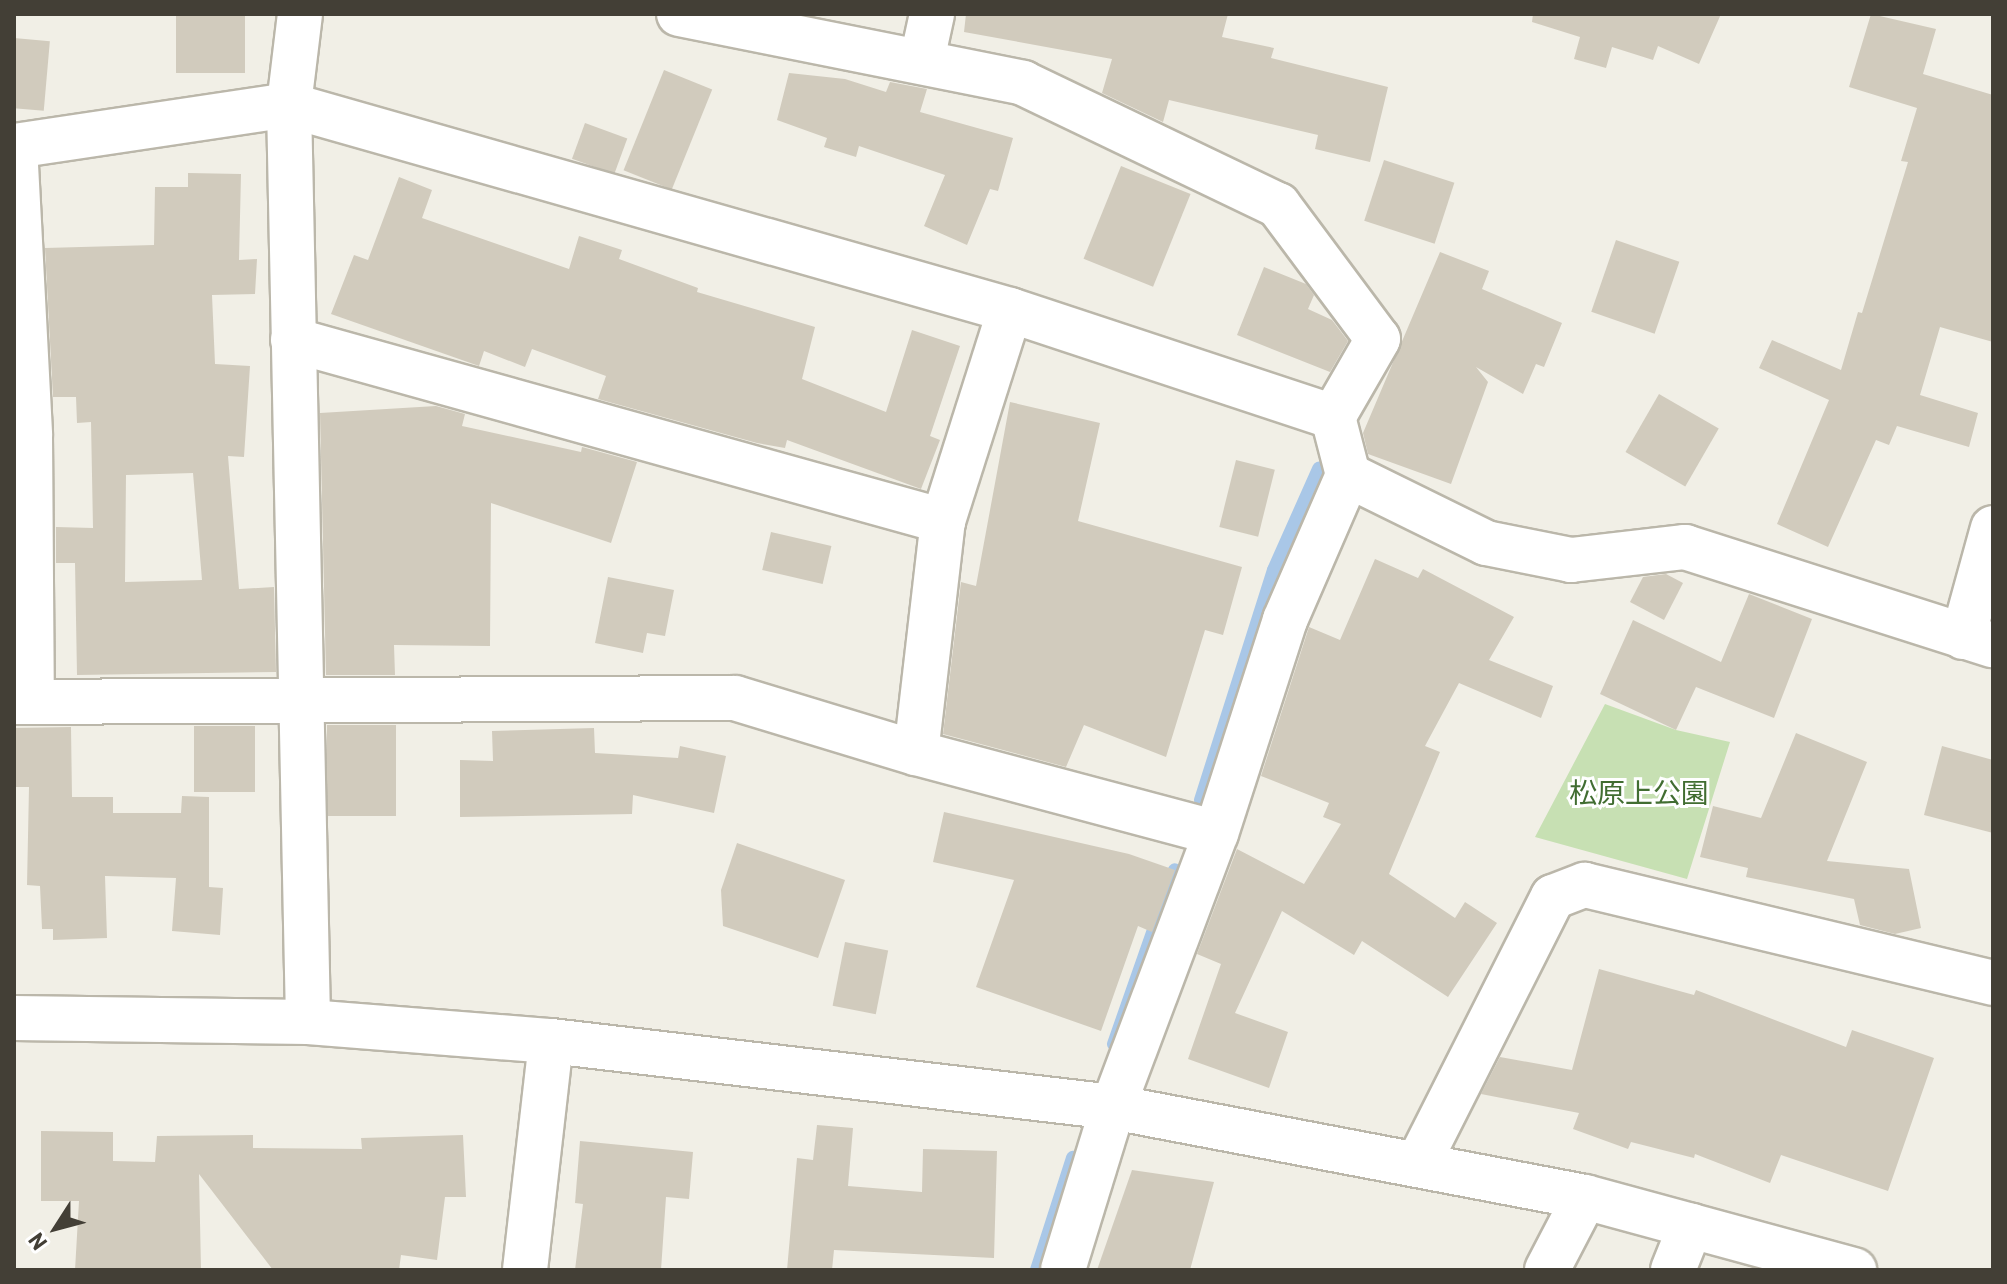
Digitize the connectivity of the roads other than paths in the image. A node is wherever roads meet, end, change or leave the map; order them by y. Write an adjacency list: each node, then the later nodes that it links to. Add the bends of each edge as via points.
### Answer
1 (300, 14): 5 (street)
2 (679, 14): 4 (street, via 766,35)
3 (932, 14): 4 (street)
4 (922, 60): 9 (street, via 1023,83 1278,205 1378,339)
5 (289, 105): 6 (street); 7 (street); 8 (street)
6 (14, 146): 10 (street)
7 (1010, 310): 9 (street); 12 (street)
8 (293, 340): 12 (street); 15 (street)
9 (1333, 417): 11 (street)
10 (22, 436): 16 (street)
11 (1348, 475): 14 (street, via 1486,543 1571,560 1685,547); 18 (street, via 1285,620)
12 (943, 521): 17 (street)
13 (1993, 528): 14 (street)
14 (1978, 641)
15 (304, 697): 16 (street); 17 (street, via 735,698); 21 (street)
16 (23, 702)
17 (916, 753): 18 (street)
18 (1216, 833): 23 (street)
19 (1993, 983): 24 (street, via 1585,885 1553,897)
20 (14, 1018): 21 (street)
21 (308, 1022): 22 (street)
22 (551, 1041): 23 (street); 27 (street)
23 (1113, 1107): 24 (street); 28 (street)
24 (1419, 1162): 25 (street)
25 (1585, 1197): 26 (street); 29 (street)
26 (1691, 1225): 30 (street); 31 (street)
27 (525, 1270)
28 (1063, 1270)
29 (1547, 1270)
30 (1673, 1270)
31 (1854, 1270)

